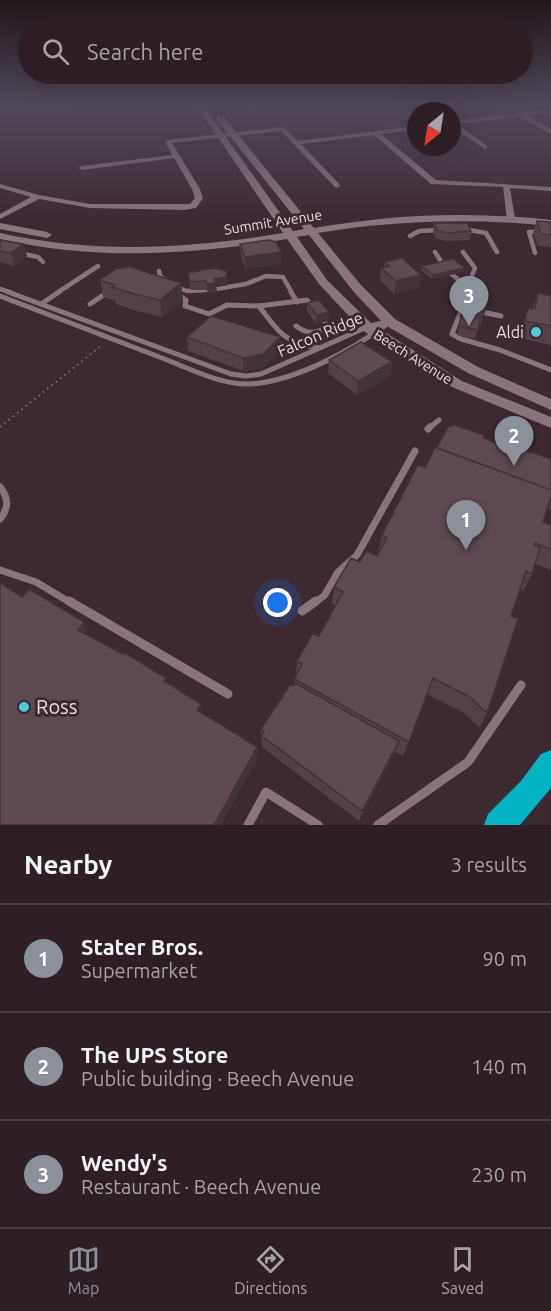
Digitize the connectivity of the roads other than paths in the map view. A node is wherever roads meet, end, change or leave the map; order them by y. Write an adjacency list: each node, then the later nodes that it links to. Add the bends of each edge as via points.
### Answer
1 (295, 143): 12 (street)
2 (169, 144): 8 (street)
3 (227, 144): 21 (main road, Beech Avenue)
4 (241, 144): 20 (main road, Beech Avenue)
5 (388, 144): 10 (street, via 434,182)
6 (480, 144): 7 (street)
7 (485, 147)
8 (177, 156): 9 (street); 14 (street, via 199,198 193,206 123,208)
9 (82, 168)
10 (506, 184): 13 (street); 15 (street)
11 (0, 186): 14 (street)
12 (336, 186)
13 (551, 189)
14 (38, 197): 17 (street)
15 (511, 215): 16 (main road, Summit Avenue); 18 (main road, Summit Avenue); 20 (main road, Summit Avenue)
16 (551, 216)
17 (0, 217)
18 (551, 223)
19 (0, 226): 21 (main road, Summit Avenue, via 123,241)
20 (308, 227): 21 (main road, Summit Avenue); 50 (main road, Beech Avenue, via 357,288)
21 (288, 230): 25 (main road, Summit Avenue, via 202,248 128,251 61,247); 52 (main road, Beech Avenue, via 323,282)
22 (447, 230): 26 (lane, via 425,230)
23 (458, 230): 30 (lane, via 486,233)
24 (551, 232): 31 (lane, via 529,232)
25 (0, 236)
26 (410, 236)
27 (11, 251): 32 (lane, via 38,257)
28 (435, 252): 37 (lane, via 438,262)
29 (463, 252): 37 (lane, via 475,268)
30 (497, 252)
31 (535, 253)
32 (43, 262)
33 (98, 266): 44 (lane)
34 (159, 271): 39 (lane, via 174,286 188,291)
35 (113, 288): 45 (lane)
36 (216, 288): 43 (lane, via 277,275 283,277)
37 (467, 288): 41 (lane)
38 (0, 289): 44 (lane, Falcon Ridge)
39 (207, 290)
40 (173, 293): 46 (lane, via 185,298 185,306 209,314 227,305)
41 (480, 295)
42 (0, 296): 52 (lane, Falcon Ridge, via 205,374 246,385 302,369)
43 (297, 302): 46 (lane); 47 (lane, via 307,300)
44 (41, 304): 53 (lane, Falcon Ridge, via 231,374 261,374)
45 (90, 304)
46 (259, 306): 53 (lane, via 285,340)
47 (315, 309)
48 (501, 316): 54 (lane, via 461,311 452,334)
49 (325, 321): 51 (lane, via 326,328 317,333 306,333)
50 (390, 321): 52 (lane, Falcon Ridge); 52 (lane, Falcon Ridge); 55 (main road, Beech Avenue, via 464,366)
51 (296, 326)
52 (371, 331): 53 (lane, Falcon Ridge); 57 (main road, Beech Avenue, via 457,384)
53 (320, 348)
54 (551, 370)
55 (551, 405)
56 (439, 420): 58 (lane)
57 (551, 423)
58 (428, 429)
59 (415, 451): 63 (lane, via 357,555 338,572 324,596)
60 (0, 487): 61 (lane, via 7,495 8,505)
61 (0, 519)
62 (0, 570): 65 (lane, via 36,582)
63 (302, 611)
64 (521, 685): 69 (lane, via 468,762)
65 (228, 694)
66 (551, 764): 70 (highway)
67 (249, 825): 68 (lane, via 266,792)
68 (318, 825)
69 (378, 825)
70 (499, 825)

